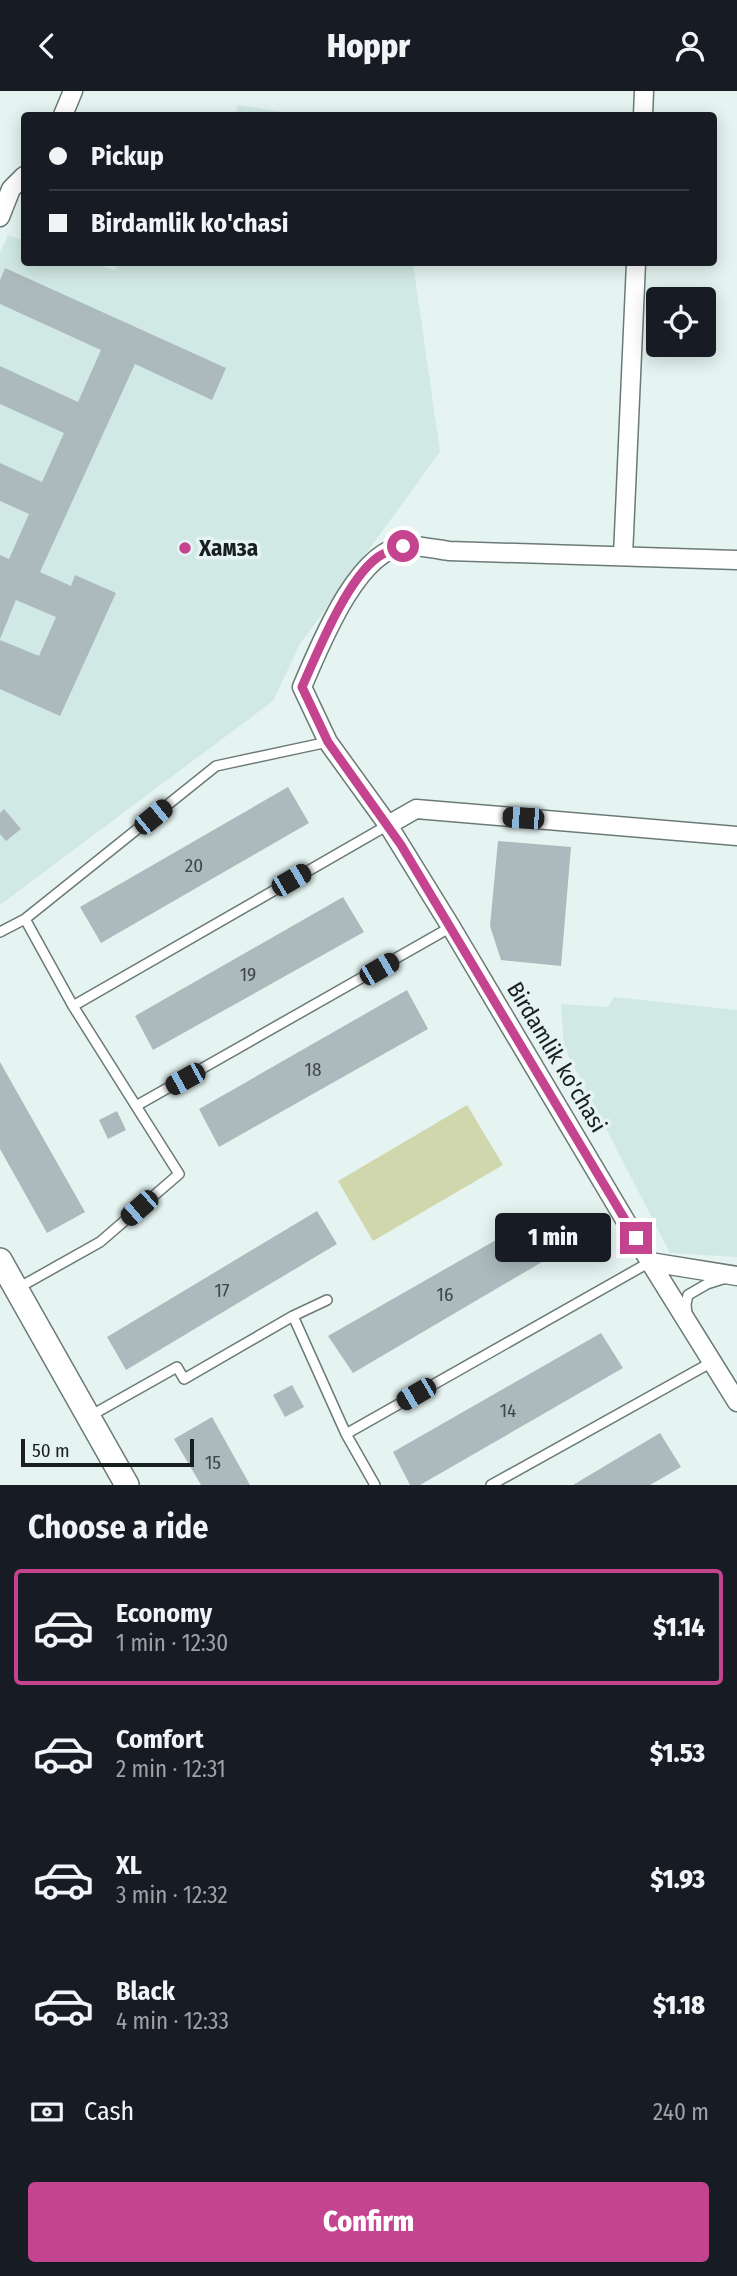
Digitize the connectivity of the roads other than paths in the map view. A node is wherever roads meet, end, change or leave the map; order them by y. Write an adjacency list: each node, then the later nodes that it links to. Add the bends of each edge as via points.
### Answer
1 (73, 91): 3 (street)
2 (644, 91): 4 (street)
3 (64, 112)
4 (643, 112)
5 (21, 178): 6 (street)
6 (6, 187): 7 (street)
7 (0, 217)
8 (636, 266): 9 (street)
9 (623, 555): 10 (street); 11 (street, Birdamlik ko'chasi, via 403,546 379,556 359,575 302,687)
10 (737, 560)
11 (328, 742): 12 (street, Birdamlik ko'chasi); 14 (lane, via 216,766)
12 (388, 825): 13 (street, via 416,809); 15 (street, Birdamlik ko'chasi); 17 (lane)
13 (737, 837)
14 (25, 919): 16 (lane); 17 (lane)
15 (452, 927): 18 (lane); 20 (street, Birdamlik ko'chasi)
16 (0, 932)
17 (73, 1006): 18 (lane)
18 (136, 1106): 22 (lane, via 179,1174 100,1242)
19 (0, 1260): 22 (street)
20 (650, 1262): 21 (street); 25 (street, Birdamlik ko'chasi); 29 (lane)
21 (735, 1276): 25 (lane, via 688,1295)
22 (16, 1290): 28 (street)
23 (327, 1300): 24 (lane)
24 (293, 1316): 28 (lane, via 184,1379 177,1367); 29 (lane)
25 (690, 1327): 26 (street, Birdamlik ko'chasi)
26 (712, 1362): 27 (street, Birdamlik ko'chasi); 32 (lane)
27 (737, 1402)
28 (89, 1417): 30 (street)
29 (346, 1434): 31 (lane)
30 (127, 1485)
31 (375, 1485)
32 (491, 1485)

